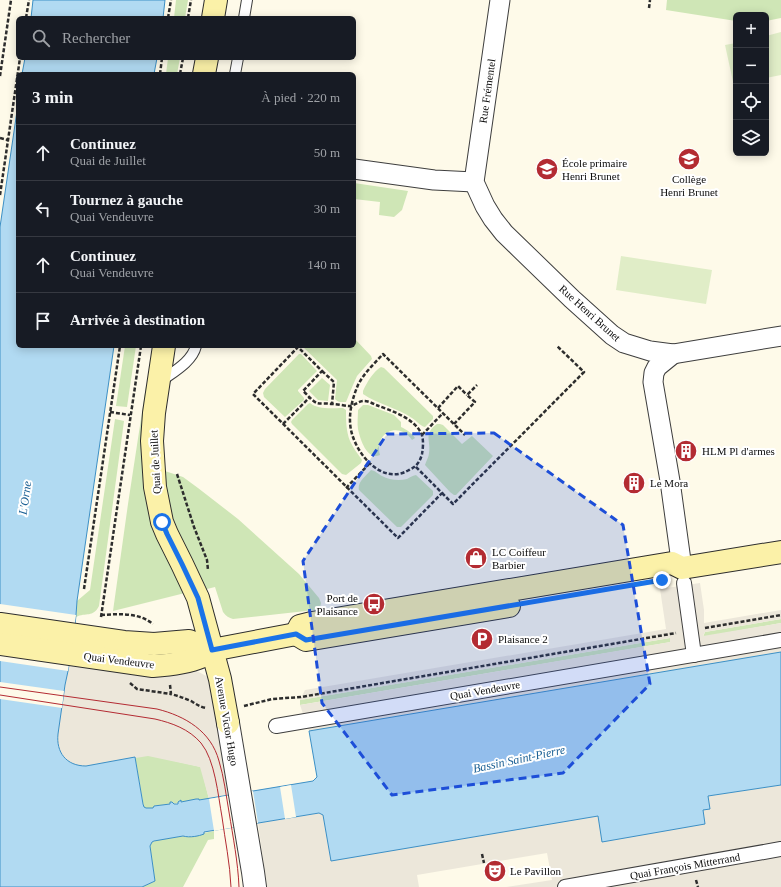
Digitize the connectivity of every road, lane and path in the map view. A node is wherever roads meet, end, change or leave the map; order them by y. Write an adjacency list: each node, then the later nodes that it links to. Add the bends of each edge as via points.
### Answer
1 (11, 0): 25 (path)
2 (29, 0): 10 (path)
3 (171, 0): 11 (path)
4 (191, 0): 12 (path)
5 (216, 0): 13 (main road)
6 (247, 0): 14 (lane)
7 (500, 0): 30 (street, Rue Frémentel)
8 (650, 0): 9 (path)
9 (649, 8)
10 (26, 16)
11 (168, 16)
12 (188, 16)
13 (213, 16)
14 (244, 16)
15 (20, 60): 20 (path)
16 (162, 60): 21 (path)
17 (183, 60): 22 (path)
18 (207, 60): 23 (main road)
19 (238, 60): 24 (lane)
20 (18, 72)
21 (160, 72)
22 (180, 72)
23 (204, 72)
24 (236, 72)
25 (0, 76)
26 (16, 85): 28 (path)
27 (0, 138): 28 (path)
28 (8, 140): 31 (path)
29 (356, 169): 30 (street, via 434,180)
30 (474, 182): 40 (street, Rue Henri Brunet, via 485,206 504,232 612,335 641,349)
31 (0, 195)
32 (781, 336): 40 (street)
33 (556, 346): 60 (path, via 584,372 453,504)
34 (120, 348): 49 (path)
35 (141, 348): 67 (path, via 102,616 137,616 148,620)
36 (164, 348): 42 (main road, Quai de Juillet)
37 (195, 348): 42 (lane, via 186,361)
38 (296, 348): 52 (path, via 253,394)
39 (298, 348): 41 (path)
40 (673, 354): 63 (street, via 657,367 653,382)
41 (322, 371): 45 (path, via 303,391); 46 (path, via 334,382)
42 (158, 384): 73 (main road, Quai de Juillet, via 152,441 158,504 167,534 198,598)
43 (477, 385): 44 (path)
44 (468, 395): 48 (path, via 458,386); 53 (path, via 475,402)
45 (310, 397): 46 (path, via 316,403); 52 (path)
46 (332, 404): 47 (path)
47 (351, 406): 48 (path, via 359,384 383,354); 54 (path, via 365,401 388,409 410,421); 56 (path, via 351,429 354,440)
48 (438, 408): 50 (path)
49 (110, 412): 51 (path); 64 (path)
50 (443, 413): 53 (path); 54 (path)
51 (130, 415)
52 (283, 424): 59 (path)
53 (454, 424): 55 (path)
54 (422, 435): 57 (path, via 422,456)
55 (465, 435)
56 (370, 463): 57 (path, via 384,473 395,475); 59 (path)
57 (416, 467): 60 (path)
58 (177, 474): 62 (path, via 207,560)
59 (346, 488): 60 (path, via 398,538)
60 (442, 493)
61 (781, 552): 63 (main road, Quai Vendeuvre)
62 (209, 574)
63 (683, 576): 68 (street); 69 (main road, Quai Vendeuvre); 69 (main road, Quai Vendeuvre, via 672,564 345,617)
64 (84, 589)
65 (781, 615): 68 (path)
66 (0, 624): 72 (main road)
67 (158, 629)
68 (691, 630): 74 (street); 79 (path, via 272,699)
69 (307, 632): 73 (main road, Quai Vendeuvre)
70 (781, 640): 74 (street, Quai Vendeuvre)
71 (0, 644): 72 (main road)
72 (72, 644): 73 (main road, Quai Vendeuvre, via 153,666 166,666 202,657)
73 (212, 650): 79 (main road, Avenue Victor Hugo, via 220,679)
74 (694, 655): 80 (street, Quai Vendeuvre)
75 (128, 680): 77 (path, via 136,689)
76 (170, 684): 77 (path)
77 (172, 694): 78 (path)
78 (209, 708)
79 (235, 715): 84 (street, Avenue Victor Hugo, via 240,794)
80 (276, 726)
81 (781, 849): 85 (street, Quai François Mitterrand)
82 (482, 854): 83 (path)
83 (484, 863)
84 (255, 887)
85 (565, 887)

